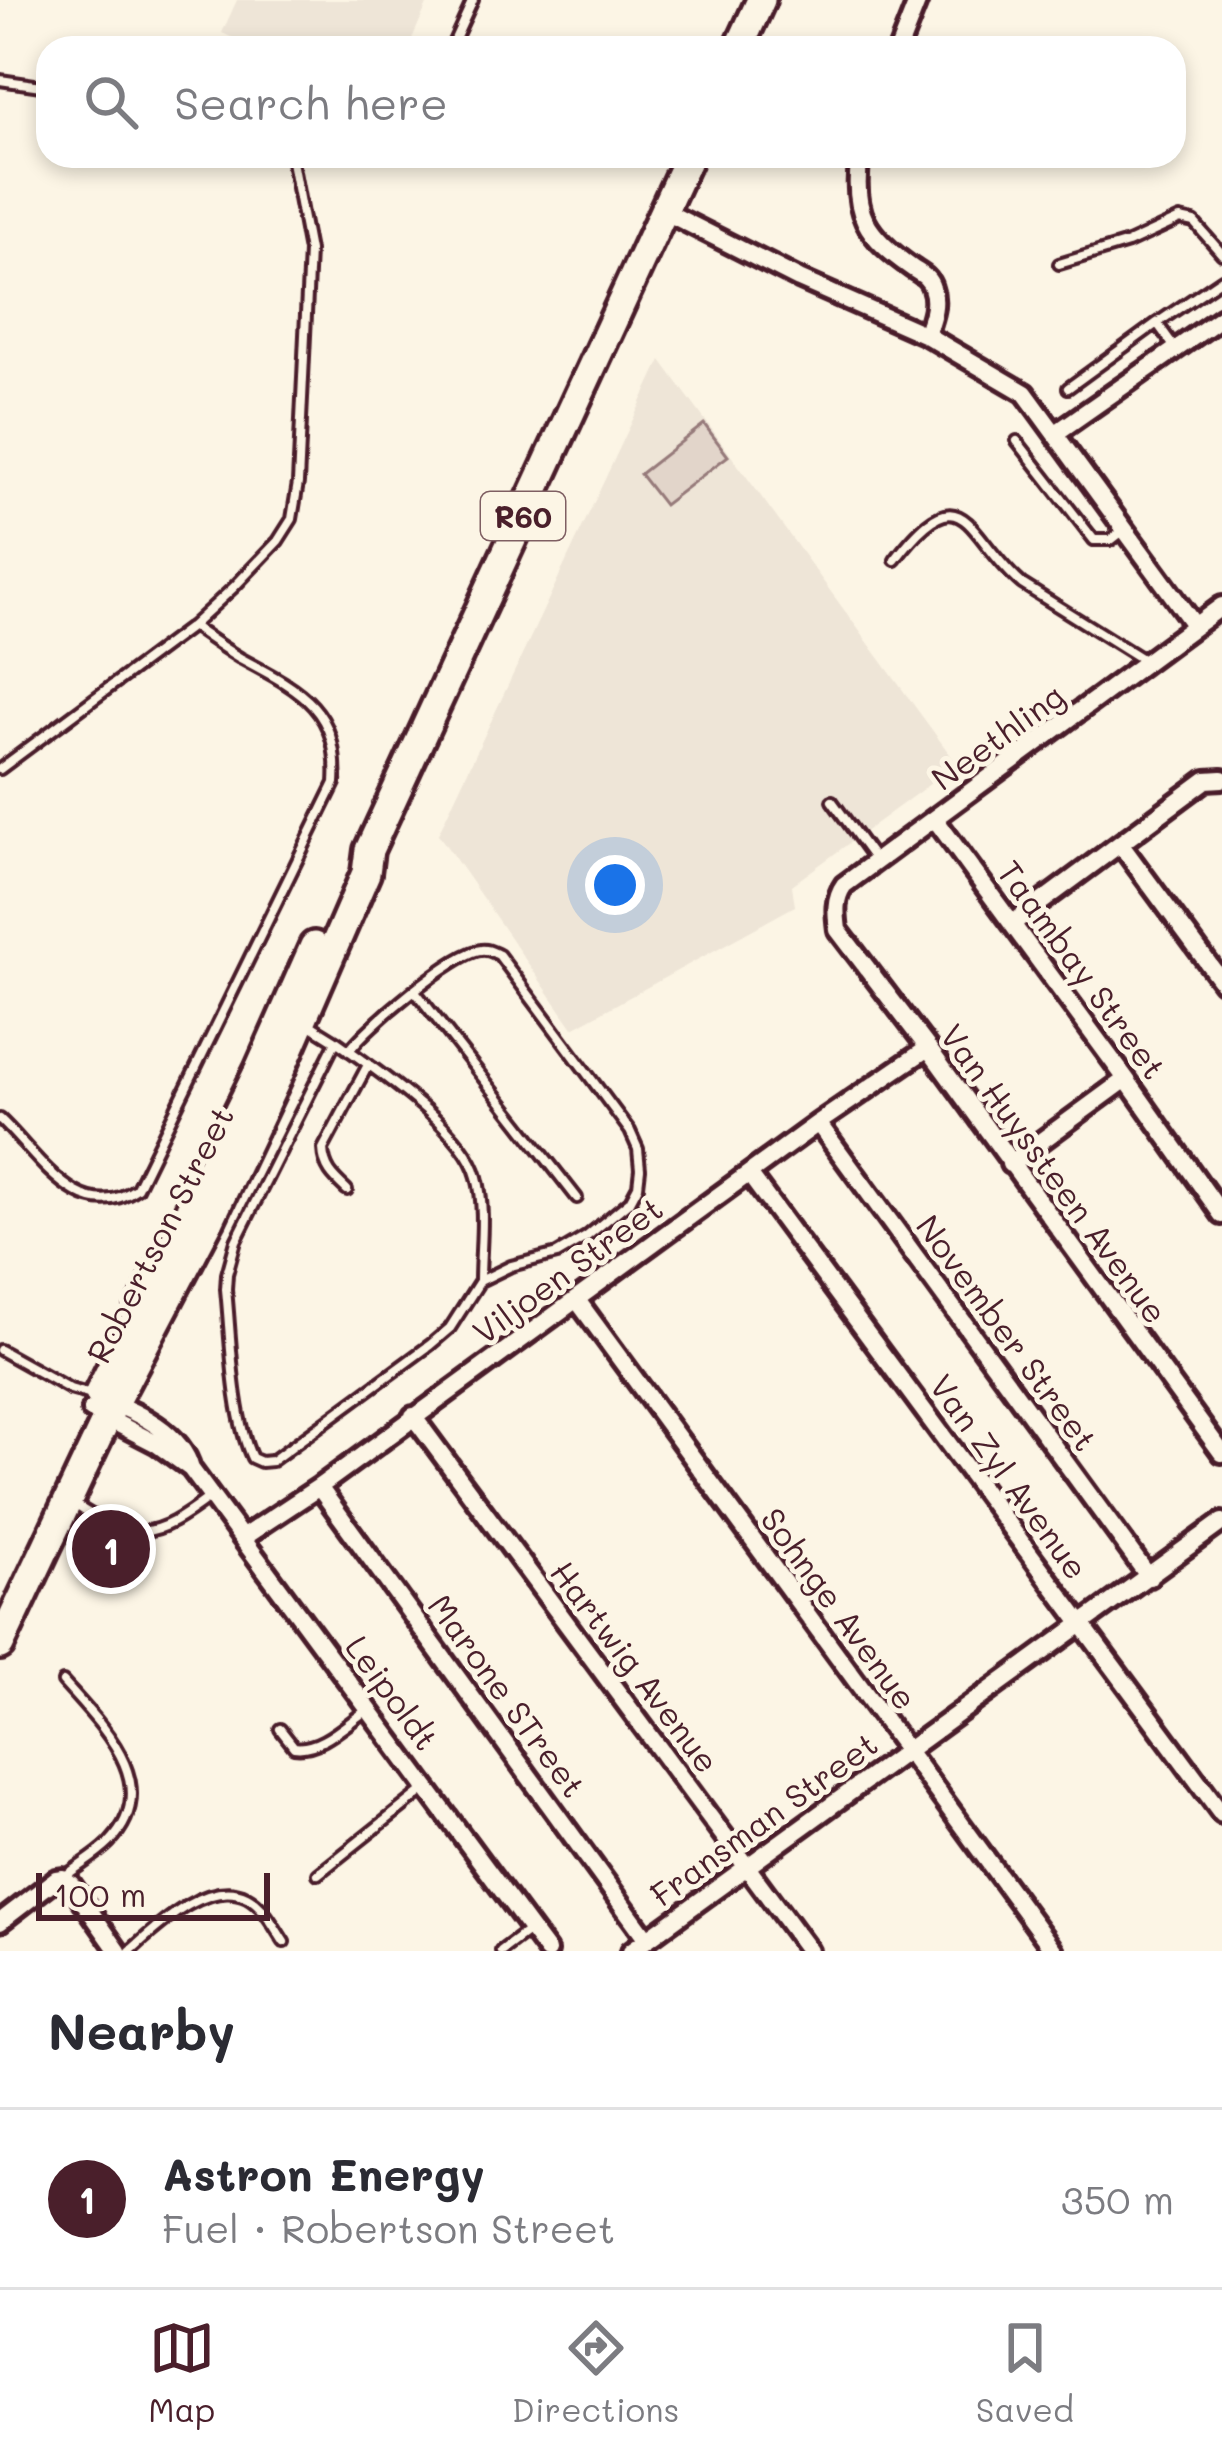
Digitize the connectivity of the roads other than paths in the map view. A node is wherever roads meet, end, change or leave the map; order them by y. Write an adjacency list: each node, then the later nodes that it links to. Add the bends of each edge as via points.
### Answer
1 (473, 0): 4 (lane)
2 (761, 0): 5 (main road)
3 (918, 0): 6 (street)
4 (456, 36)
5 (744, 36)
6 (904, 36)
7 (0, 80): 8 (lane)
8 (36, 85)
9 (293, 168): 26 (lane, via 309,251 292,519)
10 (858, 168): 18 (street, via 855,187 873,237 932,288)
11 (683, 169): 12 (main road, Robertson Street / R60)
12 (664, 211): 18 (street); 39 (main road, Robertson Street / R60, via 368,850 366,873)
13 (1222, 254): 14 (lane, via 1194,222 1180,219)
14 (1059, 263)
15 (1222, 279): 17 (lane)
16 (1222, 317): 19 (street)
17 (1157, 323): 19 (lane); 20 (lane)
18 (926, 335): 21 (street, via 1025,393)
19 (1176, 349): 21 (street)
20 (1068, 388)
21 (1057, 433): 23 (street)
22 (1017, 441): 23 (lane, via 1094,540)
23 (1126, 529): 27 (street)
24 (895, 560): 28 (lane, via 932,519 955,515 1022,584)
25 (1222, 606): 27 (street, Neethling)
26 (192, 626): 29 (lane); 45 (lane, via 302,692 326,720 335,783 137,1188 116,1201 90,1200 51,1173)
27 (1196, 626): 28 (street, Neethling)
28 (1147, 662): 32 (street, Neethling)
29 (0, 769)
30 (1222, 778): 33 (street, via 1206,781)
31 (832, 801): 34 (lane)
32 (935, 819): 34 (street, Neethling); 35 (street, Taambay Street)
33 (1121, 845): 35 (street); 37 (street)
34 (876, 861): 36 (street, Neethling, via 839,891)
35 (1013, 923): 44 (street, Taambay Street)
36 (838, 930): 41 (street, Van Huyssteen Avenue)
37 (1222, 982)
38 (416, 991): 42 (lane); 50 (lane); 52 (lane, via 472,952 500,955 638,1149 638,1186 610,1219 557,1254)
39 (293, 1016): 40 (lane); 55 (main road, Robertson Street / R60, via 210,1220)
40 (336, 1041): 42 (lane); 52 (lane, via 227,1274 240,1419 252,1458 272,1461 430,1345)
41 (928, 1048): 46 (street, Viljoen Street); 47 (street, Van Huyssteen Avenue)
42 (349, 1051): 43 (lane)
43 (368, 1065): 49 (lane, via 323,1149 329,1173); 52 (lane, via 444,1126 476,1171)
44 (1126, 1079): 47 (street); 51 (street, Taambay Street)
45 (0, 1119)
46 (818, 1123): 48 (street, Viljoen Street); 63 (street, November Street)
47 (1010, 1164): 57 (street, Van Huyssteen Avenue)
48 (749, 1174): 53 (street, Viljoen Street); 65 (street, Van Zyl Avenue)
49 (347, 1190)
50 (577, 1198)
51 (1222, 1215)
52 (480, 1281)
53 (577, 1300): 56 (street, Viljoen Street); 70 (street, Sohnge Avenue)
54 (0, 1350): 55 (lane)
55 (96, 1404): 59 (street, Leipoldt, via 191,1468); 60 (main road, Robertson Street / R60); 64 (main road, Robertson Street / R60)
56 (413, 1416): 58 (street, Viljoen Street); 73 (street, Hartwig Avenue)
57 (1222, 1453)
58 (319, 1487): 62 (street, Viljoen Street); 78 (street, Marone STreet)
59 (212, 1497): 60 (lane, via 149,1532 114,1526); 62 (street, Leipoldt)
60 (68, 1500): 66 (main road, Robertson Street / R60)
61 (1222, 1522): 63 (street, Fransman Street)
62 (242, 1538): 68 (street, Leipoldt)
63 (1149, 1577): 65 (street, Fransman Street)
64 (0, 1606)
65 (1082, 1624): 70 (street, Fransman Street); 72 (street, Van Zyl Avenue)
66 (0, 1645)
67 (63, 1682): 75 (lane, via 113,1739 127,1766 130,1799 110,1842)
68 (368, 1709): 69 (lane, via 305,1749); 71 (street, Leipoldt)
69 (280, 1729)
70 (907, 1750): 73 (street, Fransman Street); 86 (street, Sohnge Avenue)
71 (426, 1788): 74 (lane); 77 (street, Leipoldt)
72 (1222, 1814)
73 (747, 1867): 78 (street, Fransman Street); 85 (street, Hartwig Avenue)
74 (318, 1874)
75 (63, 1878): 76 (street); 80 (street)
76 (0, 1922)
77 (530, 1929): 82 (lane); 83 (street, Leipoldt)
78 (647, 1939): 84 (street, Fransman Street)
79 (284, 1942): 81 (lane, via 246,1896 211,1894)
80 (118, 1951)
81 (130, 1951)
82 (501, 1951)
83 (547, 1951)
84 (631, 1951)
85 (809, 1951)
86 (1054, 1951)

